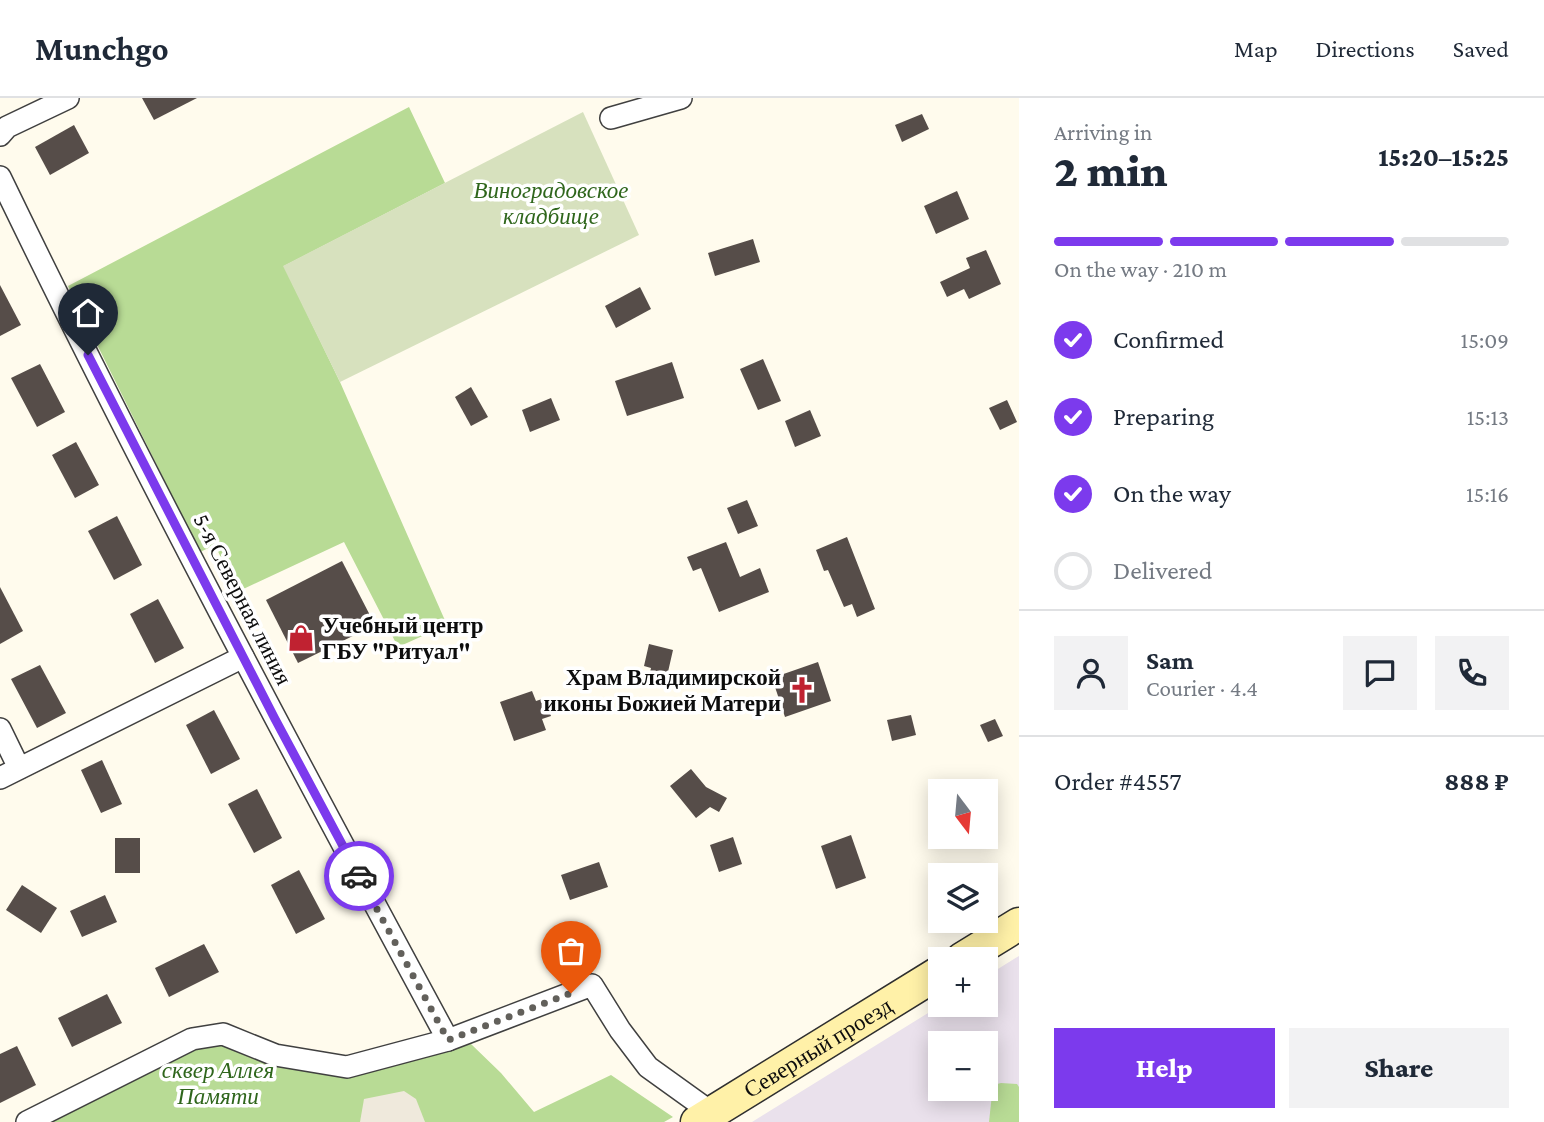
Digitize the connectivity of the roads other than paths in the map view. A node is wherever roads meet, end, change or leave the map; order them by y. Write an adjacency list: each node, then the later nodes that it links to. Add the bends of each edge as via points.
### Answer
1 (68, 98): 4 (street, via 7,127)
2 (681, 98): 3 (street)
3 (611, 118)
4 (0, 135)
5 (0, 177): 6 (street, 5-я Северная линия)
6 (243, 657): 8 (street); 13 (street, 5-я Северная линия)
7 (0, 729): 8 (street)
8 (19, 768): 9 (street)
9 (0, 778)
10 (1019, 924): 11 (street)
11 (982, 947)
12 (928, 979): 14 (street, Северный проезд)
13 (448, 1040): 14 (street, via 592,985 648,1067); 15 (street, via 347,1067 275,1055 223,1034 192,1039)
14 (704, 1117)
15 (27, 1122)

